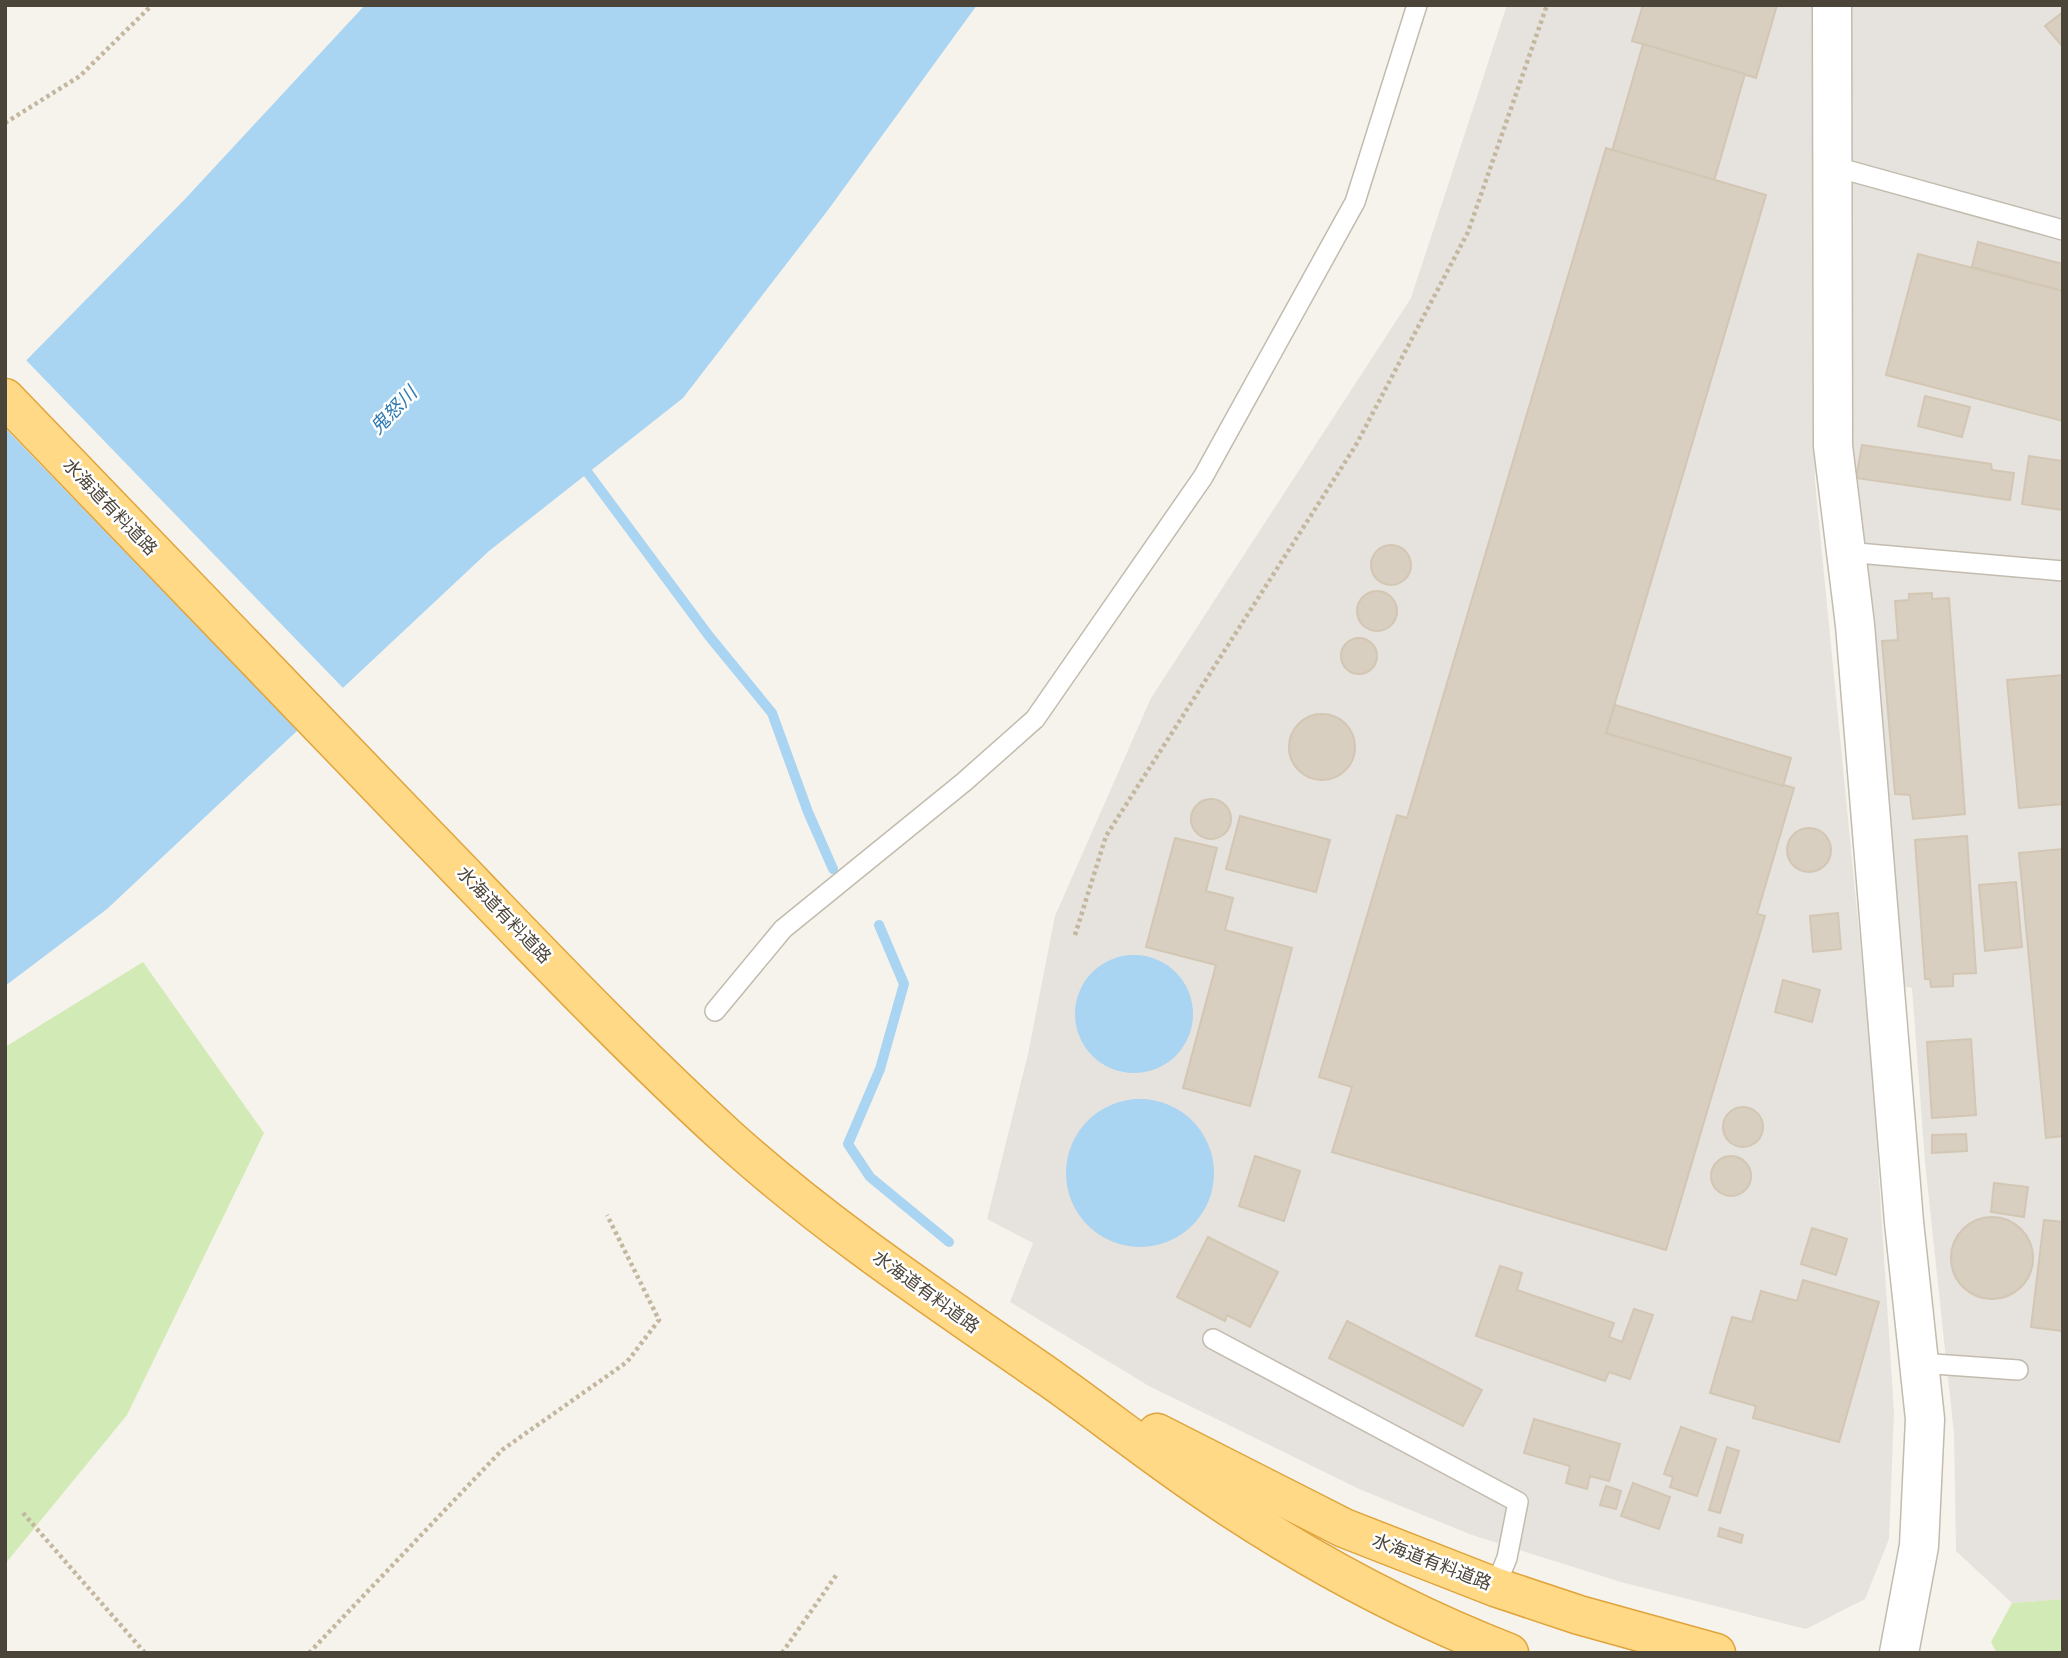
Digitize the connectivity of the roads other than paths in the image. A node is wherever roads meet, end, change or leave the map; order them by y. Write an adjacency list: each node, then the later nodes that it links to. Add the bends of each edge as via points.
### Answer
1 (1417, 5): 8 (lane, via 1355,202 1203,477 1035,719 783,929)
2 (1832, 5): 3 (street)
3 (1832, 166): 4 (lane); 6 (street, via 1833,446)
4 (2063, 230)
5 (5, 398): 12 (highway, 水海道有料道路, via 538,951 727,1137 828,1221)
6 (1846, 552): 7 (lane); 10 (street)
7 (2063, 571)
8 (715, 1011)
9 (1213, 1339): 13 (lane, via 1518,1502 1507,1558)
10 (1920, 1363): 11 (lane); 16 (street, via 1925,1419 1919,1546)
11 (2018, 1370)
12 (1049, 1378): 13 (highway, 水海道有料道路, via 1344,1528); 14 (highway, 水海道有料道路, via 1205,1491 1314,1560)
13 (1495, 1587): 15 (highway, 水海道有料道路)
14 (1509, 1653)
15 (1716, 1653)
16 (1899, 1653)

